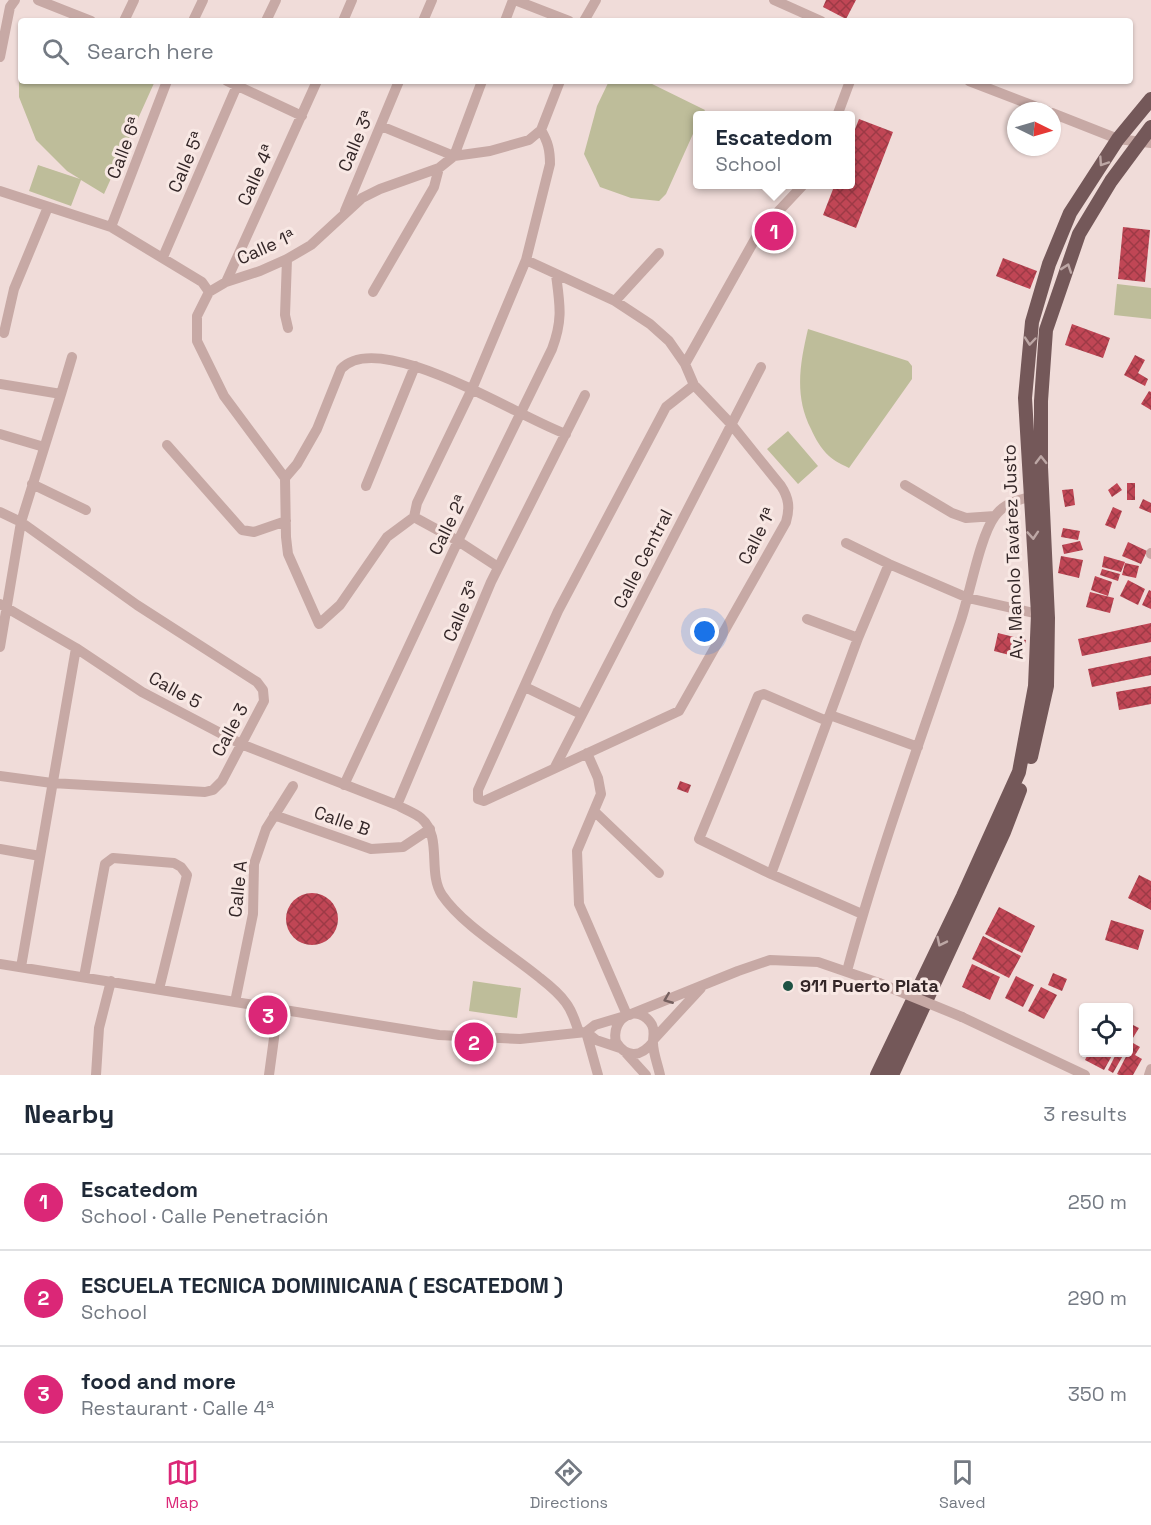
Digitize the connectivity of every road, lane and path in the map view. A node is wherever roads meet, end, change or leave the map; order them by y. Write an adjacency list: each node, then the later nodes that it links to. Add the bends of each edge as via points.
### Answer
1 (15, 0): 23 (street, via 10,7)
2 (38, 0): 12 (street)
3 (73, 0): 12 (street)
4 (134, 0): 14 (street)
5 (203, 0): 15 (street)
6 (276, 0): 16 (street)
7 (352, 0): 17 (street)
8 (432, 0): 18 (street)
9 (514, 0): 19 (street); 20 (street)
10 (596, 0): 21 (street)
11 (774, 0): 22 (street)
12 (67, 12): 13 (street)
13 (83, 18)
14 (125, 18)
15 (194, 18)
16 (267, 18)
17 (344, 18)
18 (424, 18)
19 (506, 18)
20 (561, 18)
21 (586, 18)
22 (814, 18)
23 (0, 57)
24 (166, 84): 49 (street, Calle 6ª)
25 (233, 84): 51 (street, Calle 5ª)
26 (238, 84): 36 (street)
27 (316, 84): 36 (street, Calle 4ª)
28 (398, 84): 38 (street, Calle 3ª)
29 (481, 84): 43 (street)
30 (559, 84): 40 (street)
31 (849, 84): 35 (street)
32 (977, 84): 34 (street)
33 (1151, 99): 41 (main road, Av. Manolo Tavárez Justo)
34 (1024, 102)
35 (839, 111)
36 (302, 116): 55 (street, Calle 4ª)
37 (1061, 117): 41 (street)
38 (381, 126): 43 (street); 48 (street, Calle 3ª)
39 (1151, 127): 42 (main road, Av. Manolo Tavárez Justo)
40 (541, 130): 43 (street, via 529,140); 53 (street, via 548,141 550,164)
41 (1118, 139): 42 (street); 80 (main road, Av. Manolo Tavárez Justo, one-way to 80, via 1070,213 1049,264 1032,322 1025,398)
42 (1145, 142): 139 (main road, Av. Manolo Tavárez Justo, one-way to 42, via 1004,832 1028,768 1047,686 1041,412 1046,330 1078,234 1111,181)
43 (454, 156): 44 (street, Calle 1ª)
44 (439, 168): 48 (street, Calle 1ª, via 380,189); 57 (street, via 434,187)
45 (799, 189): 62 (street, via 759,232)
46 (0, 191): 47 (street)
47 (48, 207): 49 (street); 60 (street, via 14,289)
48 (343, 214): 52 (street, Calle 1ª, via 311,245)
49 (111, 227): 51 (street)
50 (659, 253): 58 (street)
51 (163, 257): 56 (street, via 202,282)
52 (287, 260): 55 (street, Calle 1ª); 59 (street)
53 (526, 260): 54 (street, Calle 1ª); 67 (street)
54 (556, 275): 58 (street, Calle 1ª); 70 (street, Calle 2ª, via 561,316 558,333)
55 (226, 282): 56 (street, Calle 1ª)
56 (209, 292): 76 (street, via 197,316 197,341 224,396)
57 (373, 292)
58 (615, 301): 62 (street, Calle 1ª, via 669,341)
59 (288, 328)
60 (4, 333)
61 (72, 357): 68 (street)
62 (685, 364): 66 (street, Calle 1ª)
63 (415, 366): 67 (street); 76 (street, via 386,358 348,361 341,369 317,429); 79 (street)
64 (761, 368): 71 (street, Calle Central)
65 (0, 384): 68 (street)
66 (694, 385): 71 (street, Calle 1ª); 98 (street, via 666,407 558,611)
67 (472, 389): 70 (street); 84 (street, via 417,503)
68 (61, 393): 75 (street)
69 (585, 395): 73 (street, Calle 3ª)
70 (520, 414): 73 (street); 87 (street, Calle 2ª)
71 (731, 424): 99 (street, Calle Central); 103 (street, Calle 1ª, via 787,495 786,522 679,711)
72 (0, 434): 75 (street)
73 (566, 434): 90 (street, Calle 3ª)
74 (167, 445): 85 (street, via 242,530 254,532)
75 (44, 447): 77 (street)
76 (285, 478): 85 (street)
77 (32, 484): 81 (street); 86 (street)
78 (906, 485): 83 (street, via 966,518)
79 (366, 486)
80 (1030, 497): 83 (street, via 1015,500); 93 (main road, Av. Manolo Tavárez Justo, one-way to 93)
81 (86, 510)
82 (0, 512): 86 (street, Calle 3)
83 (995, 516): 91 (street)
84 (414, 517): 85 (street, via 387,537 340,605 319,624 288,554); 87 (street)
85 (286, 521)
86 (21, 522): 92 (street); 101 (street, Calle 3, via 137,605 257,682 264,701)
87 (458, 541): 90 (street); 107 (street, Calle 2ª)
88 (846, 543): 89 (street)
89 (889, 564): 91 (street); 95 (street)
90 (498, 567): 109 (street, Calle 3ª)
91 (968, 598): 93 (street); 102 (street)
92 (3, 605): 96 (street); 97 (street, Calle 5)
93 (1038, 614): 138 (main road, Av. Manolo Tavárez Justo, one-way to 138, via 1035,686 1019,772)
94 (807, 620): 95 (street)
95 (858, 638): 100 (street)
96 (0, 647)
97 (76, 648): 101 (street, Calle 5, via 142,692); 106 (street)
98 (525, 687): 99 (street); 104 (street, Calle 1ª, via 478,790 478,800 484,801)
99 (581, 714): 104 (street, Calle Central)
100 (829, 718): 102 (street); 116 (street); 116 (street, via 764,693 758,696 700,836 701,842)
101 (241, 744): 106 (street, Calle 3, via 222,780 205,792); 107 (street, Calle 5)
102 (918, 747): 117 (street)
103 (587, 753): 104 (street, Calle 1ª); 110 (street, via 601,794)
104 (555, 767)
105 (0, 776): 106 (street, Calle 3)
106 (52, 783): 114 (street)
107 (344, 785): 109 (street, Calle 5)
108 (292, 786): 111 (street, Calle A)
109 (397, 805): 112 (street, Calle 5, via 420,817)
110 (594, 811): 115 (street); 127 (street, via 577,851 579,904)
111 (274, 815): 112 (street, Calle B, via 371,849 403,847); 125 (street, Calle A, via 255,864 253,914)
112 (430, 829): 128 (street, via 436,880 442,895 467,921 554,990)
113 (0, 849): 114 (street)
114 (40, 856): 119 (street)
115 (659, 873)
116 (771, 874): 117 (street)
117 (862, 915): 120 (street)
118 (0, 963): 119 (street)
119 (21, 967): 121 (street)
120 (847, 971): 123 (street, via 818,962 770,960); 131 (street, bridge, via 962,1017)
121 (84, 977): 122 (street); 124 (street, via 105,864 114,858 174,863 187,874)
122 (111, 981): 124 (street); 133 (street, via 99,1028)
123 (706, 983): 127 (street, one-way to 127); 129 (street)
124 (159, 990): 125 (street)
125 (235, 1002): 126 (street)
126 (278, 1009): 128 (street, via 439,1035 520,1039); 134 (street)
127 (627, 1015): 128 (street); 129 (street, via 645,1017 654,1030); 130 (street, via 615,1027 614,1035)
128 (582, 1032): 130 (street); 135 (street)
129 (653, 1040): 130 (street, via 646,1051); 137 (street)
130 (623, 1051): 136 (street)
131 (1054, 1062): 140 (street); 141 (street)
132 (1151, 1069): 142 (street)
133 (96, 1075)
134 (269, 1075)
135 (598, 1075)
136 (646, 1075)
137 (660, 1075)
138 (877, 1075)
139 (892, 1075)
140 (1057, 1075)
141 (1085, 1075)
142 (1149, 1075)

